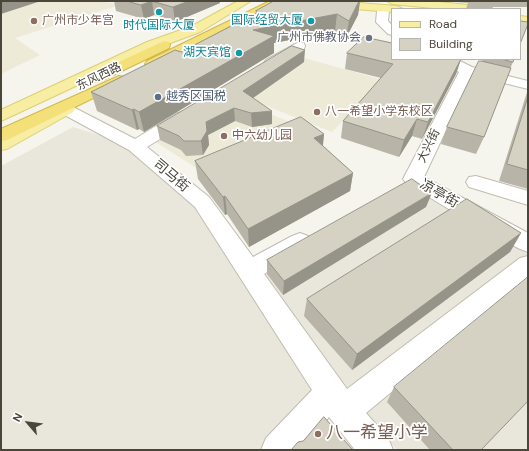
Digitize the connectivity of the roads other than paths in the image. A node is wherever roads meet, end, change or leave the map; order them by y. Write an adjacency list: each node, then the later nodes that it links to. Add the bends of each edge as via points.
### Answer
1 (245, 1): 11 (main road)
2 (367, 1): 9 (main road)
3 (392, 1): 9 (main road)
4 (339, 2): 6 (main road); 7 (main road); 8 (main road); 10 (main road)
5 (272, 3): 11 (highway, 东风西路); 17 (highway, 东风西路)
6 (320, 3)
7 (391, 8)
8 (406, 8)
9 (444, 8)
10 (388, 11): 12 (street, via 382,22)
11 (196, 29): 21 (main road, 东风西路, via 152,45); 22 (highway, 东风西路)
12 (391, 30)
13 (299, 46): 15 (street)
14 (447, 60): 16 (street)
15 (262, 69)
16 (467, 70): 18 (street); 26 (street, 大兴街)
17 (119, 80): 19 (main road, 东风西路); 23 (highway, 东风西路)
18 (528, 85)
19 (67, 110): 24 (main road, 东风西路); 25 (street, 司马街)
20 (192, 111): 25 (street)
21 (1, 116)
22 (1, 124)
23 (1, 136)
24 (1, 145)
25 (135, 146): 33 (street, 司马街, via 202,202)
26 (413, 179): 28 (street); 31 (street, 凉亭街)
27 (476, 182): 29 (street)
28 (393, 190)
29 (528, 198)
30 (317, 232): 33 (street)
31 (528, 243)
32 (528, 265): 34 (street)
33 (249, 271): 34 (street, 司马街)
34 (338, 402): 35 (street); 36 (street, 司马街)
35 (278, 450)
36 (376, 450)

